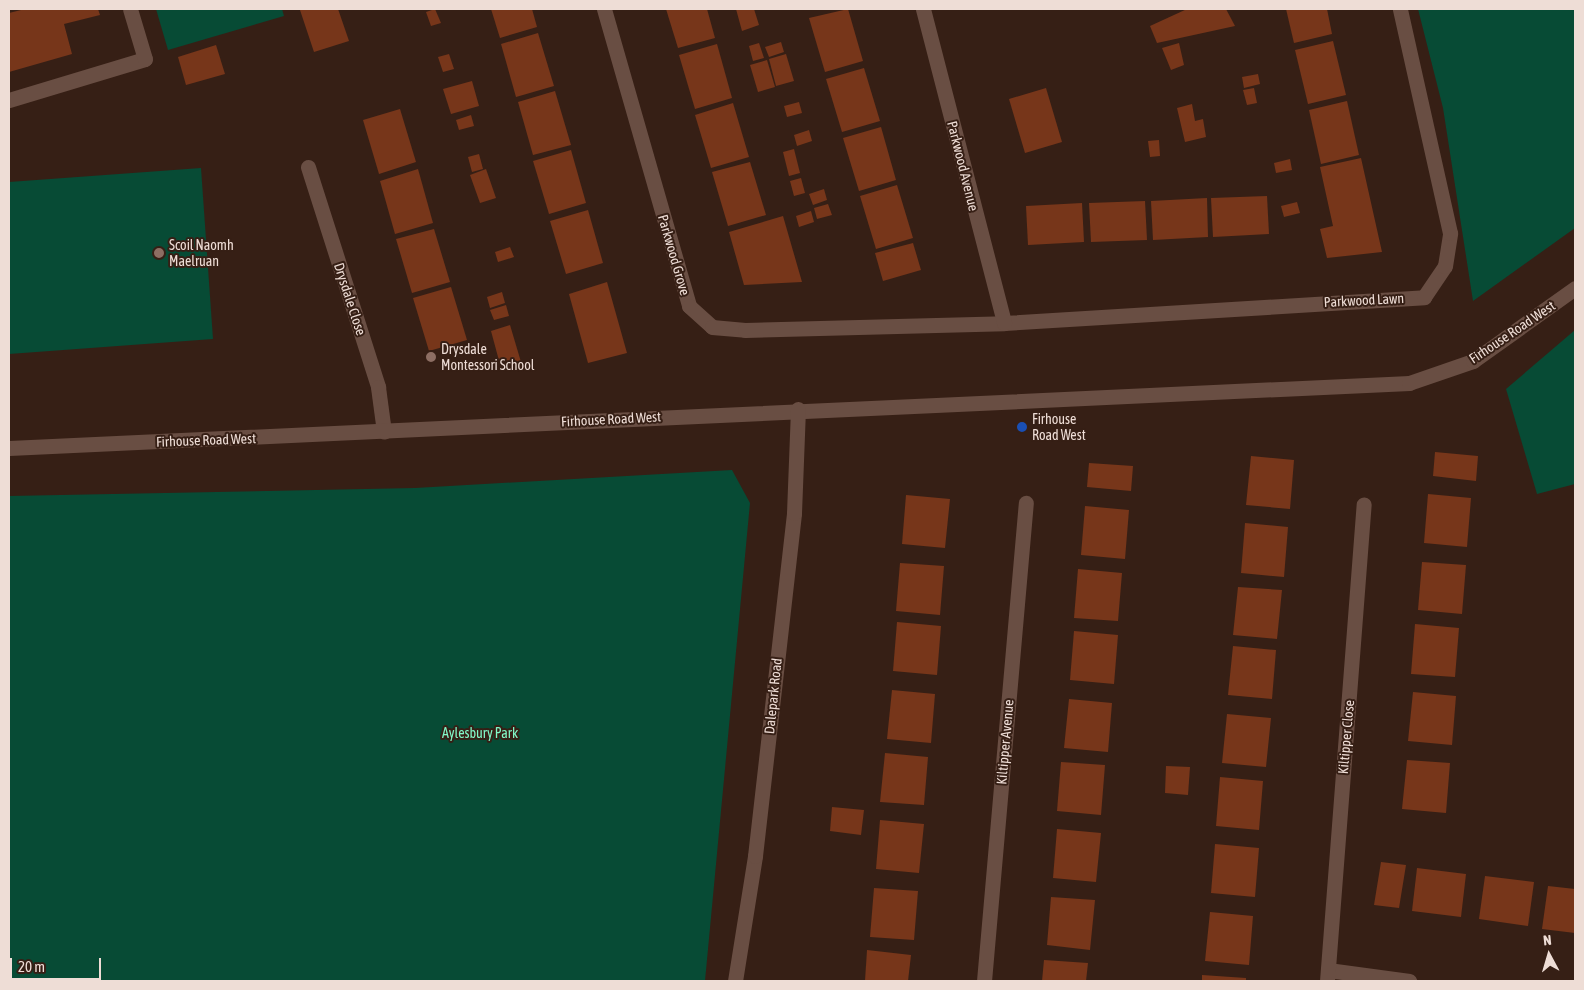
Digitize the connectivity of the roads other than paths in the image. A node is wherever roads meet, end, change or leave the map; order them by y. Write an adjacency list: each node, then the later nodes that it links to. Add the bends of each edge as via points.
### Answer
1 (130, 9): 5 (street, via 145,58)
2 (604, 9): 8 (street, Parkwood Grove, via 689,306 712,327)
3 (923, 9): 8 (street, Parkwood Avenue)
4 (1400, 9): 8 (street, Parkwood Lawn, via 1450,233 1445,266 1424,297)
5 (9, 100)
6 (308, 167): 10 (street, Drysdale Close, via 378,387)
7 (1575, 288): 9 (street, Firhouse Road West, via 1473,361 1409,383)
8 (1004, 323)
9 (798, 409): 10 (street, Firhouse Road West); 15 (street, Dalepark Road, via 794,513 755,856)
10 (384, 432): 11 (street, Firhouse Road West)
11 (9, 448)
12 (1026, 503): 16 (street, Kiltipper Avenue)
13 (1364, 504): 14 (street, Kiltipper Close)
14 (1327, 976): 17 (street, Kiltipper Close)
15 (735, 981)
16 (984, 981)
17 (1409, 981)

